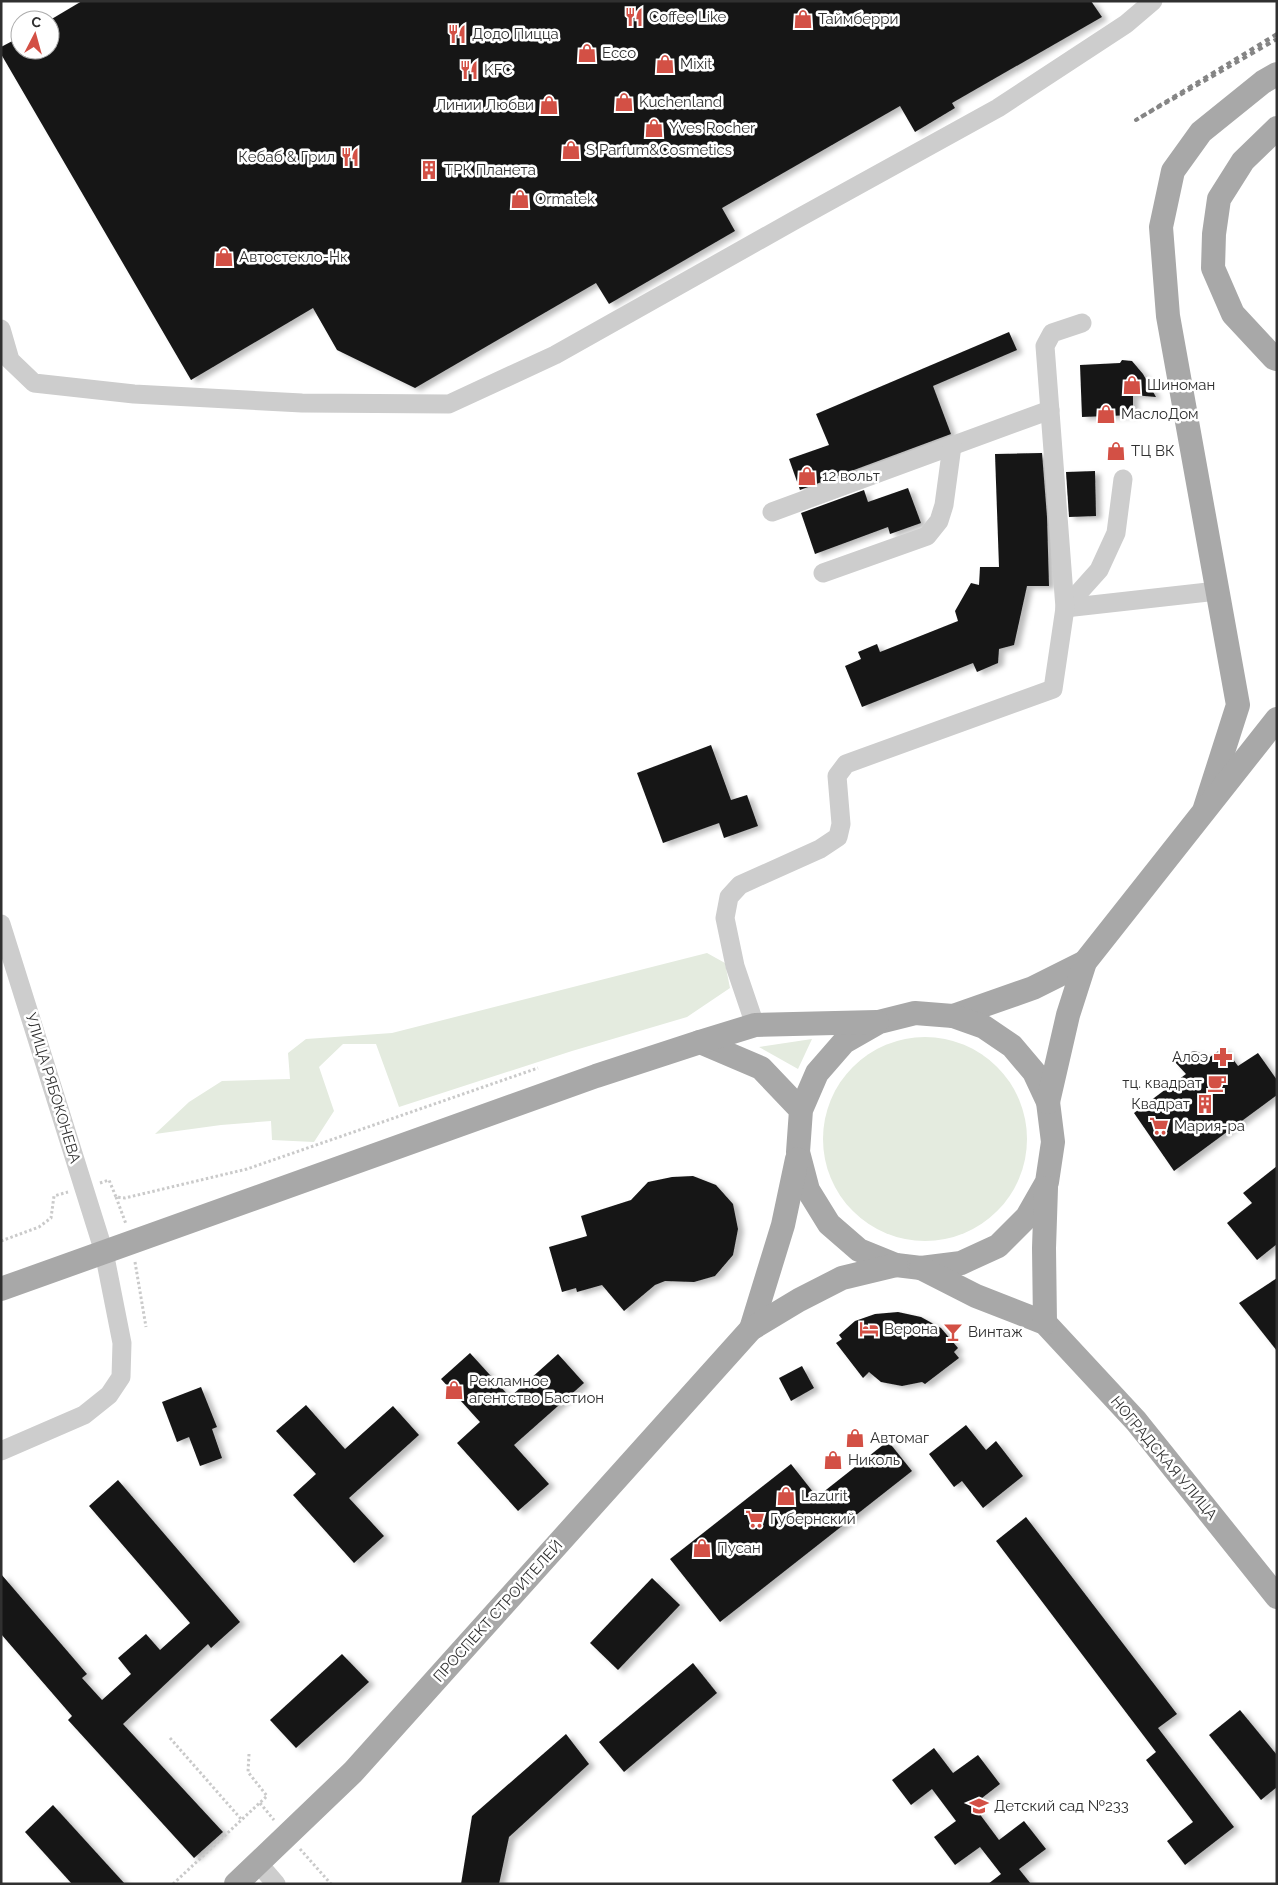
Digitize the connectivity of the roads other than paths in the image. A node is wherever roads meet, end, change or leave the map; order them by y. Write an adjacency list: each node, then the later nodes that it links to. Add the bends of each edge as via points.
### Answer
1 (1153, 1): 5 (street, via 1126,24 998,108 555,355 449,404 302,403 134,394 34,383 10,360)
2 (1277, 74): 12 (main road, via 1262,82 1201,132 1173,171 1161,226 1168,316)
3 (1277, 128): 6 (main road, via 1243,160 1219,199 1214,268 1233,314)
4 (1082, 323): 7 (street, via 1052,334 1045,346)
5 (1, 329)
6 (1277, 359)
7 (1050, 410): 8 (street); 13 (street)
8 (952, 446): 10 (street); 11 (street, via 944,505 939,521 927,536)
9 (1124, 479): 13 (street, via 1116,533 1099,570)
10 (772, 512)
11 (823, 573)
12 (1217, 591): 13 (street); 15 (main road, via 1238,705)
13 (1065, 608): 20 (street, via 1053,689 846,764 837,776 841,824 838,838 740,885 729,897 725,918)
14 (1277, 719): 15 (main road)
15 (1205, 808): 17 (main road)
16 (1, 924): 26 (street, УЛИЦА РЯБОКОНЕВА)
17 (1085, 962): 18 (main road, via 1032,988); 22 (main road, via 1068,1015)
18 (953, 1016): 19 (main road, via 916,1013); 22 (main road, via 984,1027 1012,1046 1034,1072)
19 (879, 1022): 20 (main road); 23 (main road, via 844,1042 817,1073)
20 (754, 1025): 21 (main road)
21 (700, 1042): 23 (main road, via 762,1068); 26 (main road)
22 (1048, 1102): 25 (main road, via 1053,1142)
23 (801, 1110): 24 (main road)
24 (798, 1152): 27 (main road, via 808,1190 829,1224 859,1250); 31 (main road, via 783,1225)
25 (1046, 1182): 28 (main road, via 1028,1218 998,1246 962,1263); 30 (main road)
26 (104, 1252): 29 (main road); 32 (street, УЛИЦА РЯБОКОНЕВА, via 122,1343 121,1377 108,1395 84,1415)
27 (896, 1265): 28 (main road); 31 (main road, via 842,1278)
28 (921, 1268): 30 (main road, via 976,1296)
29 (1, 1288)
30 (1045, 1323): 33 (main road, НОГРАДСКАЯ УЛИЦА, via 1136,1421)
31 (751, 1329): 34 (main road, ПРОСПЕКТ СТРОИТЕЛЕЙ, via 353,1772)
32 (1, 1451)
33 (1277, 1597)
34 (258, 1863): 35 (main road, ПРОСПЕКТ СТРОИТЕЛЕЙ); 36 (street)
35 (236, 1884)
36 (276, 1884)

